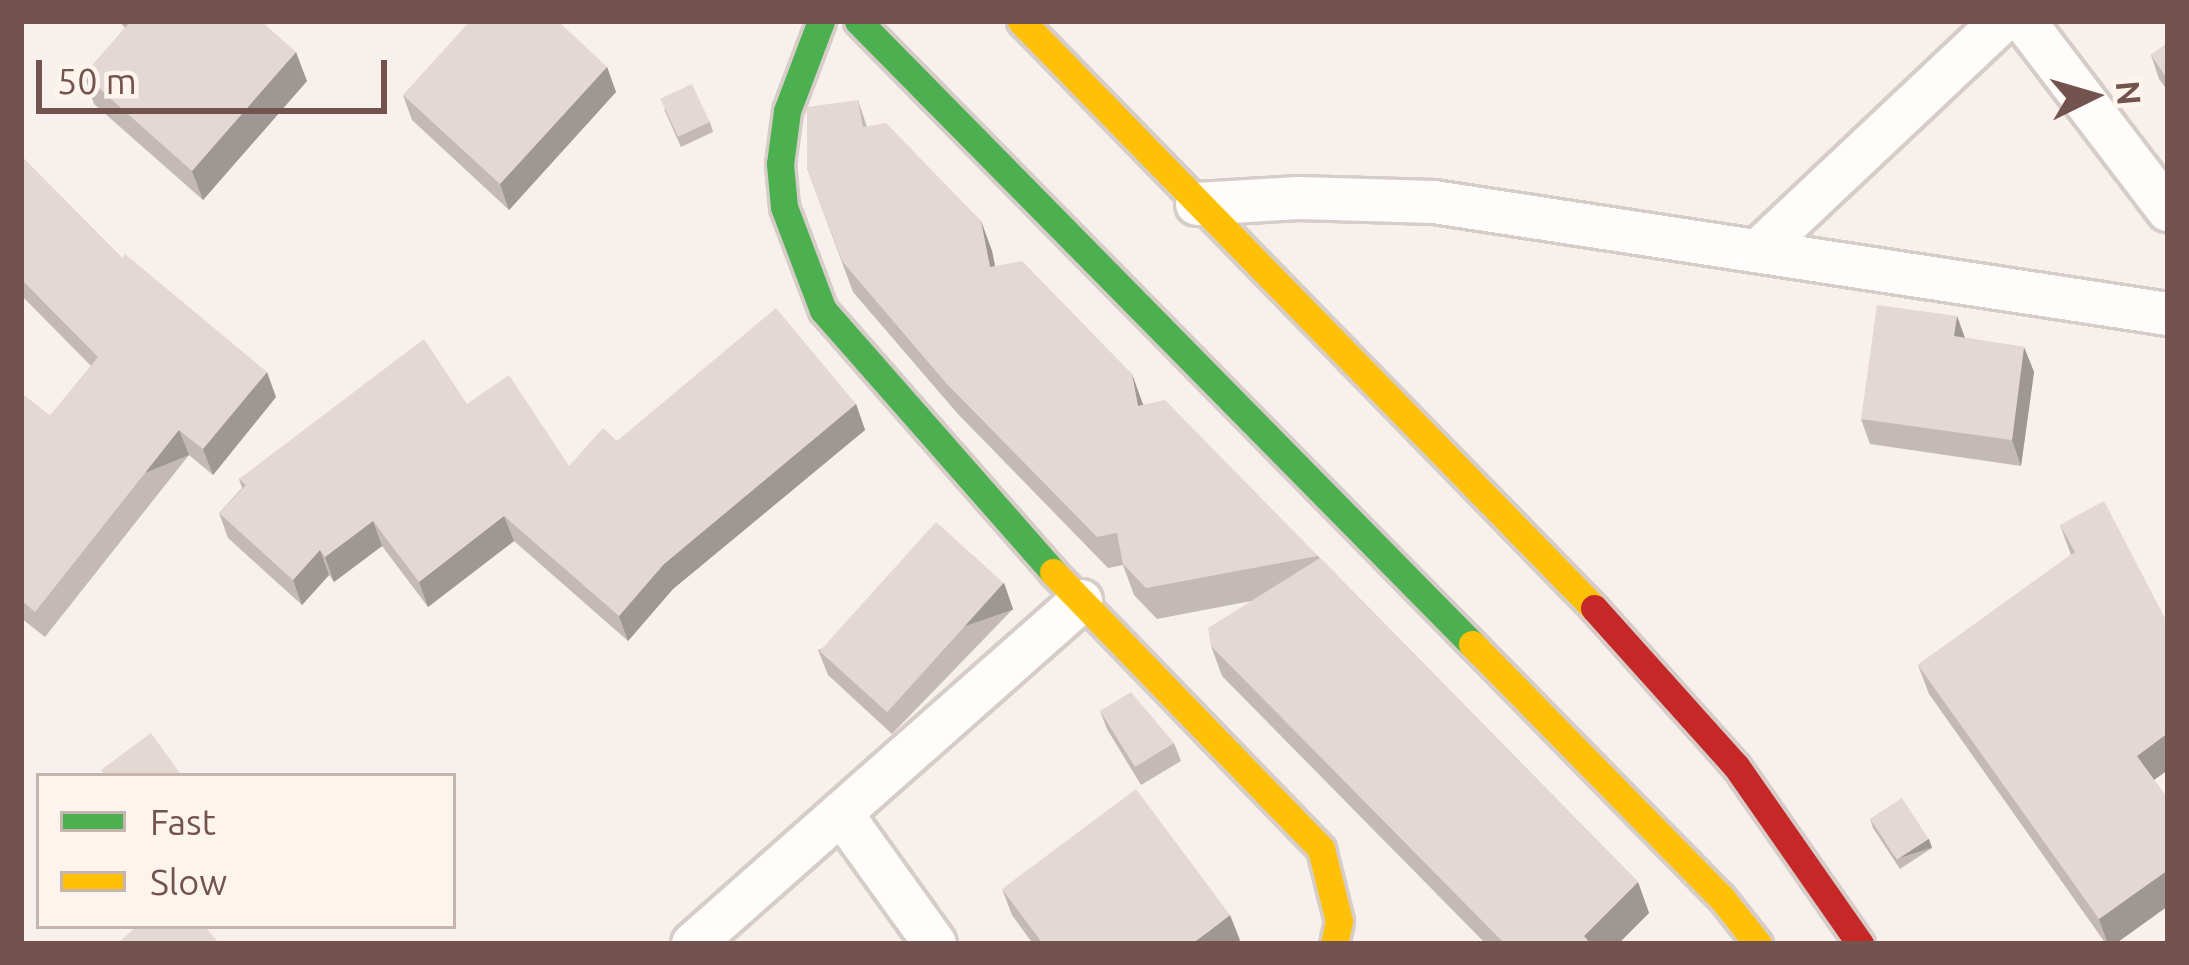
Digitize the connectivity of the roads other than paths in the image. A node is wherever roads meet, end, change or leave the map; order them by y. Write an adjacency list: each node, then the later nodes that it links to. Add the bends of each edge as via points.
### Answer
1 (821, 21): 10 (main road, via 787,111 780,164 784,206 823,310)
2 (858, 21): 15 (main road, via 1721,897)
3 (1021, 21): 6 (main road)
4 (2002, 21): 8 (street)
5 (2024, 21): 7 (street)
6 (1197, 205): 8 (street, via 1434,202); 16 (main road, via 1647,663 1736,766)
7 (2168, 209)
8 (1758, 251): 9 (street)
9 (2168, 314)
10 (1082, 602): 11 (street); 12 (main road, via 1321,849)
11 (842, 813): 13 (street); 14 (street)
12 (1327, 936)
13 (693, 944)
14 (934, 944)
15 (1758, 944)
16 (1860, 944)

